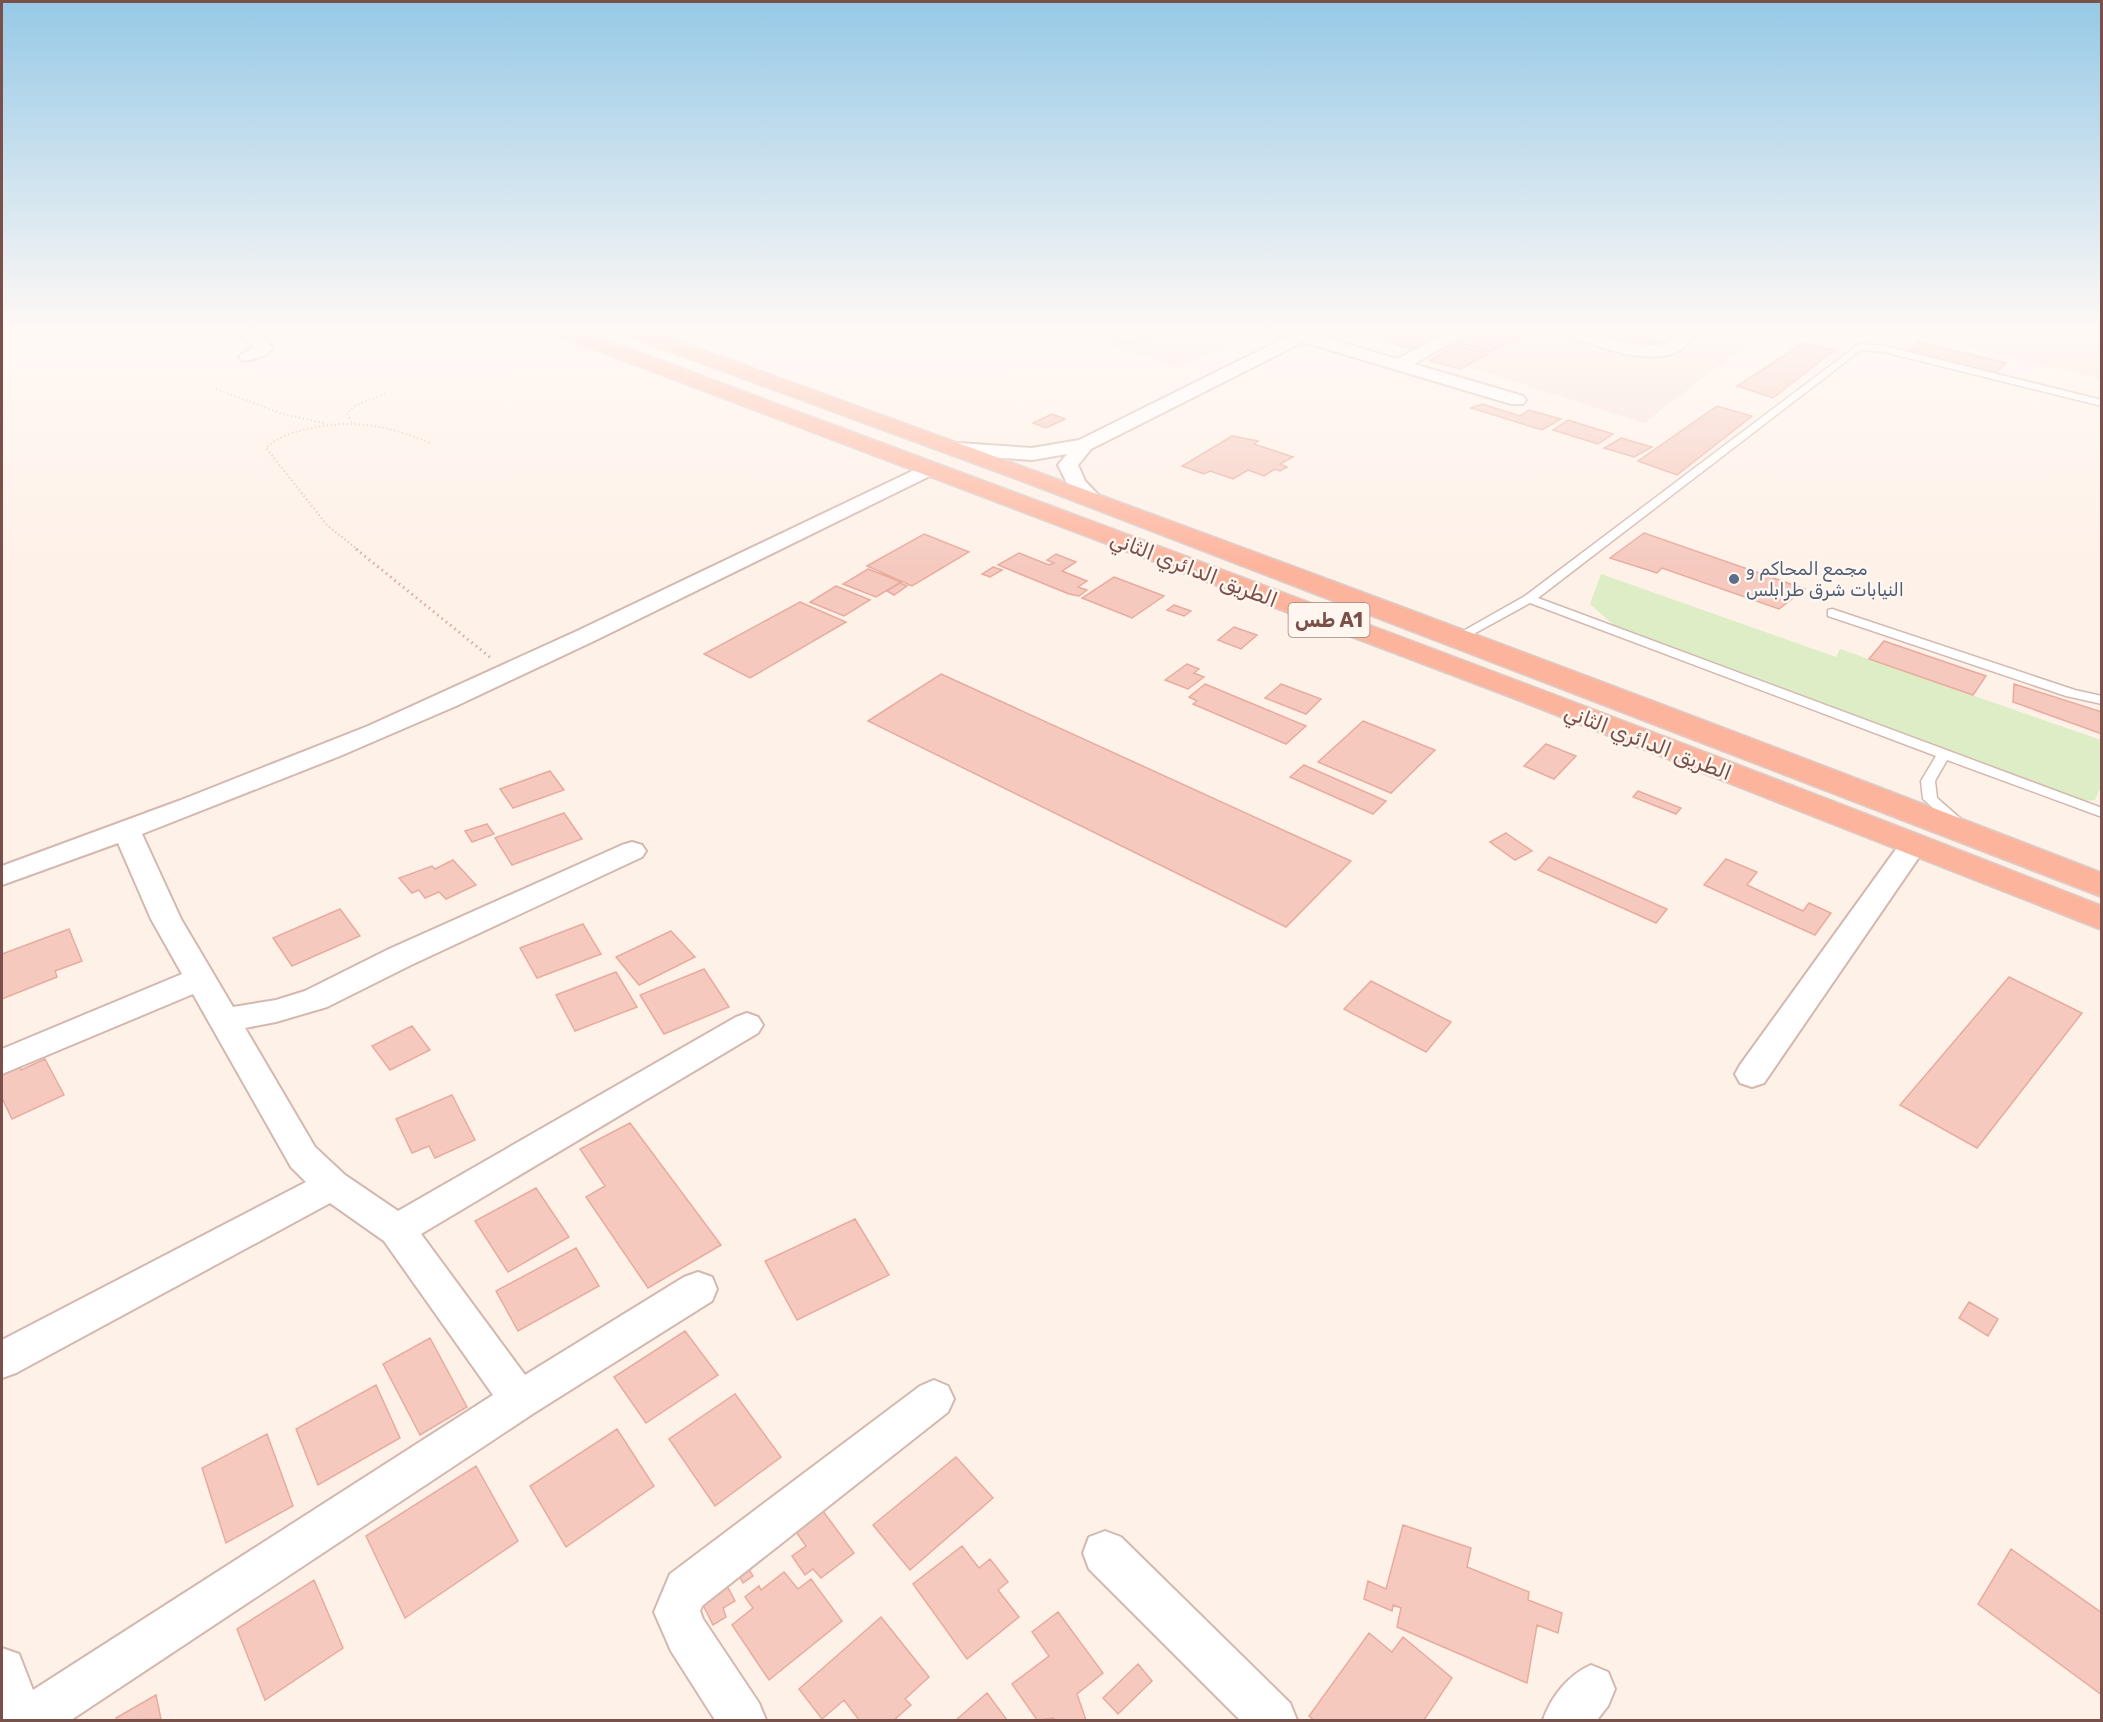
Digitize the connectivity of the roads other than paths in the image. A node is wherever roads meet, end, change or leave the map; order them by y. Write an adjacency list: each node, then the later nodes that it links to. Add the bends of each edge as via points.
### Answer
1 (763, 407): 8 (highway, الطريق الدائري الثاني / طس A1)
2 (834, 407): 7 (highway)
3 (843, 407): 7 (highway, الطريق الدائري الثاني / طس A1)
4 (1159, 407): 6 (street)
5 (1780, 407): 10 (lane)
6 (1084, 445): 7 (street, via 1032,454); 9 (street, via 1068,465 1076,483)
7 (958, 449): 9 (highway, الطريق الدائري الثاني / طس A1)
8 (929, 468): 16 (street, via 508,672); 18 (highway, الطريق الدائري الثاني / طس A1)
9 (1093, 500): 12 (highway, الطريق الدائري الثاني / طس A1)
10 (1529, 599): 12 (lane); 14 (lane)
11 (1832, 613): 13 (lane)
12 (1455, 639): 17 (highway, الطريق الدائري الثاني / طس A1)
13 (2102, 700)
14 (1944, 754): 15 (lane); 17 (lane, via 1928,781 1930,799)
15 (2102, 813)
16 (128, 832): 20 (street); 23 (street, via 166,920)
17 (1974, 836): 21 (highway, الطريق الدائري الثاني / طس A1)
18 (1914, 844): 22 (highway, الطريق الدائري الثاني / طس A1); 27 (street)
19 (632, 851): 24 (street, via 316,999)
20 (2, 876)
21 (2102, 886)
22 (2102, 920)
23 (199, 979): 24 (street); 26 (street)
24 (223, 1020): 28 (street, via 303,1157)
25 (747, 1025): 29 (street)
26 (2, 1062)
27 (1752, 1074)
28 (332, 1185): 29 (street); 31 (street)
29 (397, 1230): 33 (street)
30 (698, 1289): 33 (street)
31 (2, 1360)
32 (934, 1399): 38 (street, via 686,1590 677,1612 687,1635)
33 (520, 1400): 37 (street)
34 (1105, 1553): 39 (street)
35 (2, 1671): 36 (street)
36 (21, 1720)
37 (29, 1720)
38 (742, 1720)
39 (1273, 1720)

